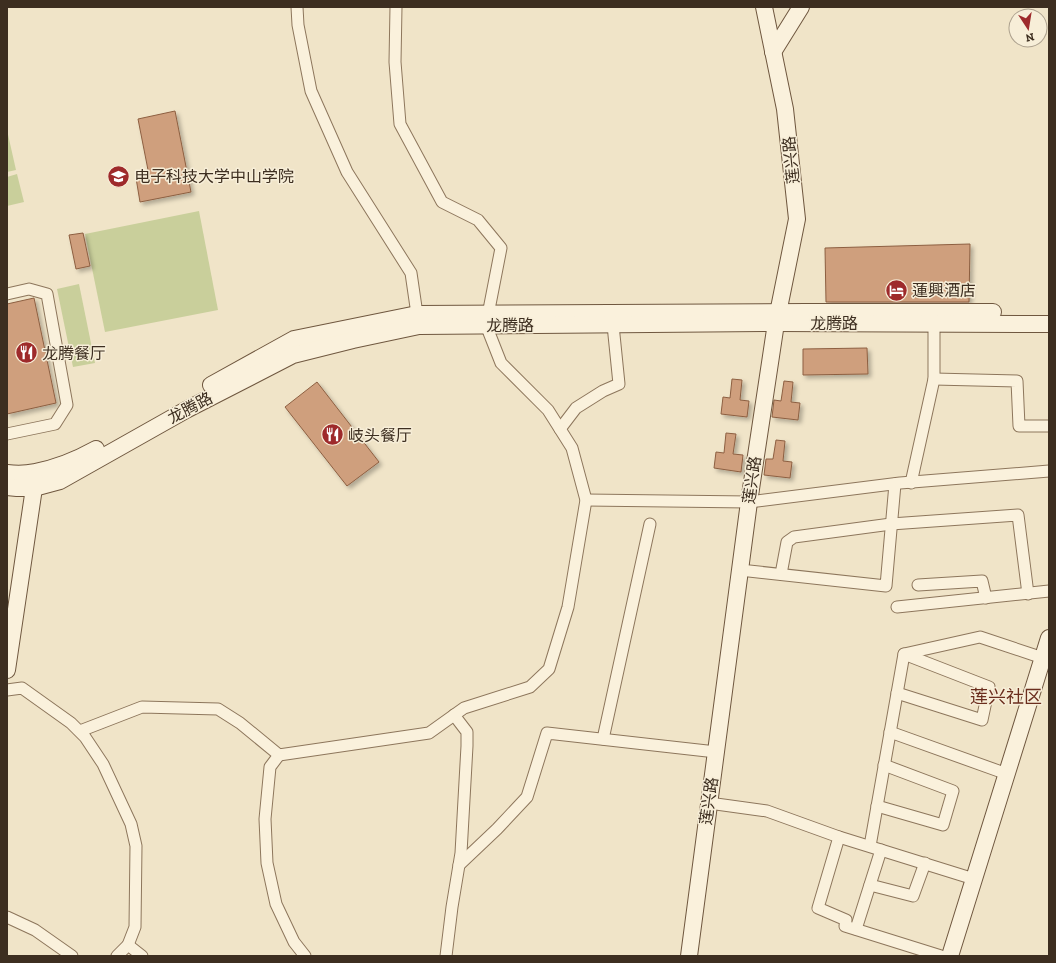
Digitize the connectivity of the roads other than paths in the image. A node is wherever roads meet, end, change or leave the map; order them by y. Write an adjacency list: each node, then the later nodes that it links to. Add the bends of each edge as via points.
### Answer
1 (297, 7): 10 (street, via 298,25 311,90 347,172 411,273)
2 (396, 7): 9 (street, via 394,62 400,124 442,202 478,220 501,248)
3 (764, 7): 5 (street, 莲兴路)
4 (801, 7): 5 (street)
5 (773, 52): 8 (street, 莲兴路, via 785,109 797,219)
6 (7, 294): 17 (street, via 29,289 47,294 67,405 55,424)
7 (1049, 313): 8 (street, 龙腾路)
8 (777, 318): 9 (street, 龙腾路); 11 (street, 龙腾路); 13 (street, 龙腾路); 25 (street, 莲兴路)
9 (487, 319): 10 (street, 龙腾路); 13 (street, 龙腾路); 16 (street, via 500,363 548,410)
10 (418, 320): 20 (street, 龙腾路, via 293,355 186,410 60,481)
11 (934, 323): 12 (street, 龙腾路); 14 (street)
12 (1049, 324)
13 (613, 325): 16 (street, via 619,384 576,408)
14 (934, 379): 15 (street, via 1017,381 1019,426); 21 (street)
15 (1049, 426)
16 (560, 429): 24 (street, via 572,448)
17 (7, 434)
18 (1049, 471): 21 (street)
19 (7, 473): 20 (street, 龙腾路)
20 (34, 480): 23 (street, 龙腾路, via 17,488); 38 (street)
21 (911, 483): 22 (street)
22 (895, 484): 25 (street); 27 (street)
23 (7, 487)
24 (586, 500): 25 (street); 41 (street, via 568,607 549,669 530,687 464,708)
25 (749, 502): 28 (street, 莲兴路)
26 (650, 524): 44 (street)
27 (892, 524): 29 (street, via 794,537 787,542); 29 (street, via 886,586); 32 (street, via 1018,515)
28 (740, 570): 29 (street); 45 (street, 莲兴路)
29 (780, 574)
30 (918, 585): 33 (street, via 982,581)
31 (1049, 591): 32 (street)
32 (1028, 594): 33 (street)
33 (986, 598): 34 (street)
34 (897, 607)
35 (1049, 638): 37 (street)
36 (904, 654): 37 (street, via 980,636); 40 (street); 40 (street, via 989,687 982,720)
37 (1043, 658): 48 (street)
38 (7, 670)
39 (7, 690): 42 (street, via 22,688)
40 (897, 694): 43 (street)
41 (454, 715): 46 (street, via 429,733); 55 (street, via 467,732)
42 (80, 731): 46 (street, via 142,707 218,709 240,723); 60 (street, via 103,764 131,824 136,846 135,927)
43 (890, 732): 47 (street); 48 (street)
44 (603, 739): 45 (street); 55 (street, via 547,733 527,797)
45 (716, 752): 49 (street, 莲兴路)
46 (279, 755): 64 (street, via 270,767 265,819 267,863 276,904 294,942)
47 (884, 765): 50 (street); 50 (street, via 953,791 943,825)
48 (1007, 774): 56 (street)
49 (709, 803): 51 (street, via 767,811); 66 (street, 莲兴路)
50 (877, 806): 52 (street)
51 (840, 836): 52 (street); 59 (street, via 818,908 846,920 845,926)
52 (870, 846): 53 (street)
53 (881, 850): 54 (street); 57 (street)
54 (925, 863): 56 (street); 57 (street, via 913,896)
55 (459, 865): 65 (street)
56 (974, 879): 68 (street)
57 (870, 885): 59 (street)
58 (7, 917): 61 (street, via 35,930)
59 (856, 929): 67 (street)
60 (128, 944): 62 (street); 63 (street)
61 (72, 956)
62 (117, 956)
63 (142, 956)
64 (305, 956)
65 (446, 956)
66 (689, 956)
67 (941, 956)
68 (950, 956)

